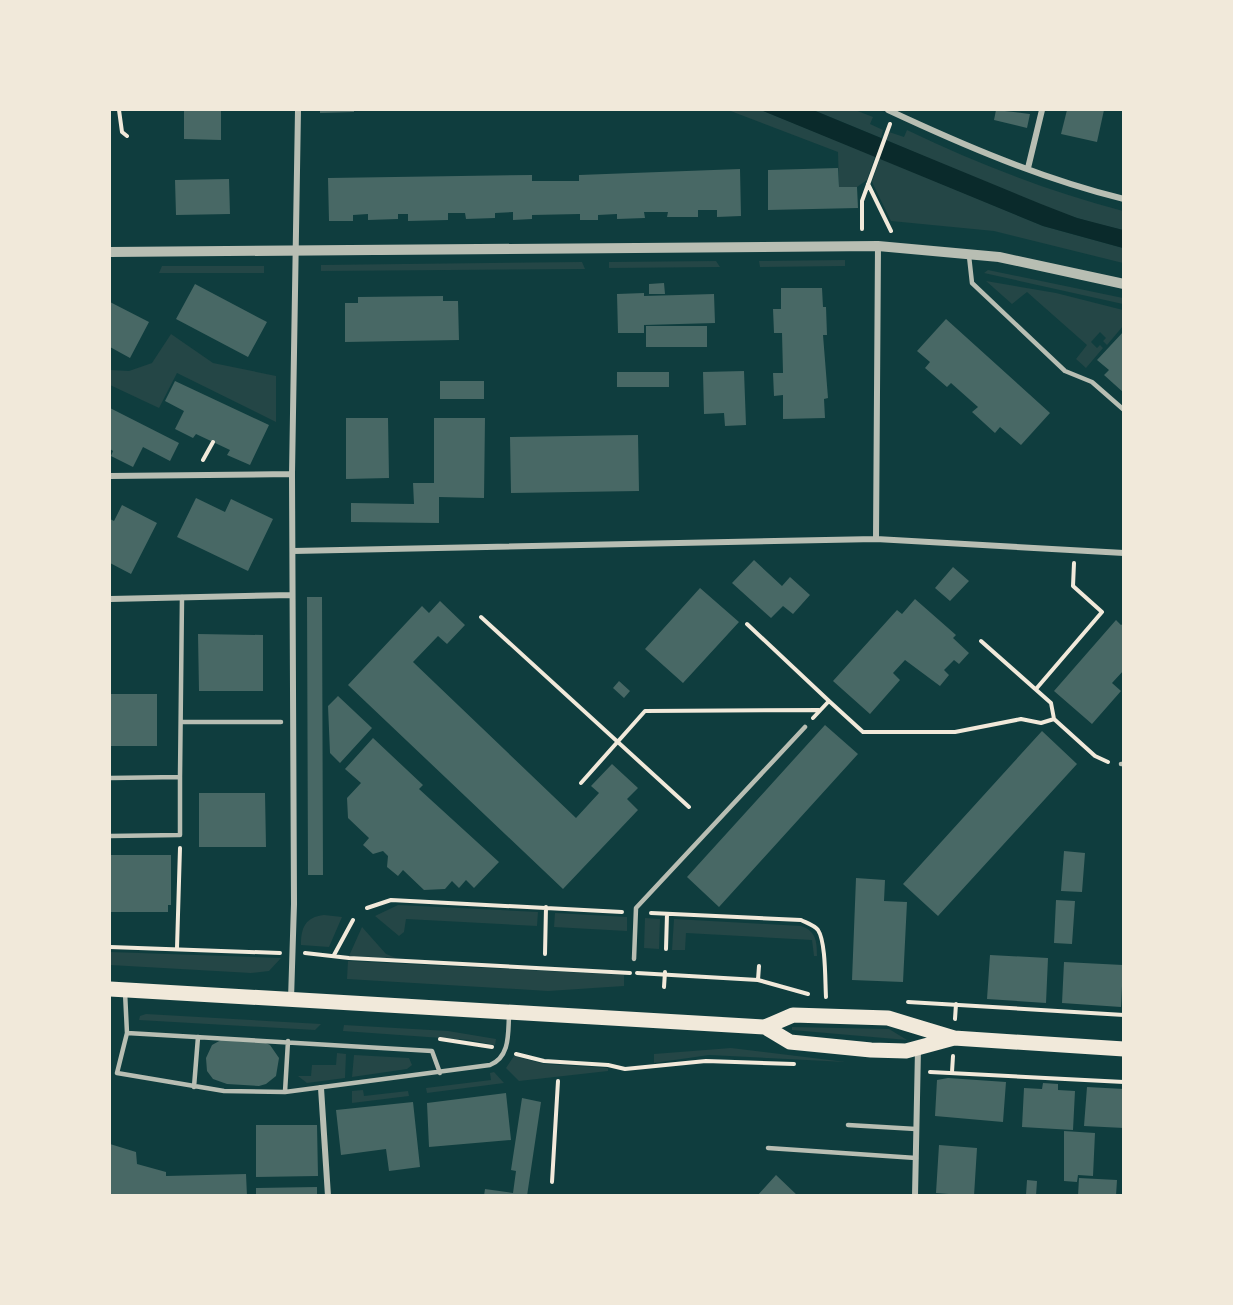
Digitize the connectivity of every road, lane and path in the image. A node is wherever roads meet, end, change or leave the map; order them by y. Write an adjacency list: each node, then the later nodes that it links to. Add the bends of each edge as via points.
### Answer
1 (119, 110): 6 (path, via 122,132)
2 (298, 110): 13 (street)
3 (888, 110): 7 (street)
4 (1042, 110): 7 (street)
5 (886, 131): 8 (path)
6 (127, 136)
7 (1028, 168): 9 (street)
8 (869, 182): 10 (path, via 862,201); 11 (path)
9 (1124, 199)
10 (862, 229)
11 (892, 232)
12 (878, 246): 13 (street); 15 (street); 20 (street)
13 (297, 251): 14 (street); 18 (street)
14 (110, 252)
15 (969, 253): 16 (street); 17 (lane, via 972,283 1065,371 1092,382)
16 (1124, 284)
17 (1124, 410)
18 (292, 474): 19 (street); 22 (street)
19 (110, 477)
20 (876, 539): 21 (street); 22 (street)
21 (1074, 550): 23 (street); 30 (path, via 1073,586 1102,612)
22 (293, 551): 24 (street)
23 (1124, 553)
24 (292, 595): 25 (street); 61 (street)
25 (182, 597): 26 (street); 34 (lane)
26 (110, 599)
27 (481, 617): 37 (path)
28 (747, 624): 31 (path)
29 (981, 640): 30 (path)
30 (1036, 689): 33 (path, via 1051,703)
31 (828, 700): 32 (path); 33 (path, via 863,732 955,732 1021,719 1041,723)
32 (820, 710): 36 (path); 37 (path, via 645,711)
33 (1054, 719): 38 (path, via 1095,756)
34 (181, 722): 35 (lane); 39 (lane)
35 (281, 722)
36 (805, 727): 55 (lane, via 636,908)
37 (617, 742): 41 (path); 42 (path)
38 (1122, 764)
39 (180, 777): 40 (lane); 43 (lane)
40 (110, 778)
41 (581, 783)
42 (689, 807)
43 (180, 835): 44 (lane); 49 (path)
44 (110, 836)
45 (546, 908): 53 (path)
46 (667, 914): 50 (path)
47 (353, 920): 54 (path)
48 (110, 947): 49 (path)
49 (177, 949): 51 (path)
50 (666, 950)
51 (283, 953)
52 (302, 953): 54 (path)
53 (545, 954)
54 (334, 955): 57 (path)
55 (634, 959)
56 (759, 966): 58 (path)
57 (664, 973): 58 (path); 59 (path)
58 (758, 980): 62 (path)
59 (664, 987)
60 (117, 989): 61 (main road); 68 (lane)
61 (291, 999): 64 (main road)
62 (838, 999)
63 (897, 1002): 65 (path)
64 (510, 1012): 66 (main road); 79 (lane, via 507,1043 498,1061)
65 (1124, 1015)
66 (765, 1027): 67 (main road, via 793,1015 888,1018); 72 (main road, via 790,1042 871,1050)
67 (921, 1028): 70 (main road); 72 (lane)
68 (127, 1033): 69 (lane); 82 (lane, via 117,1073)
69 (198, 1037): 71 (lane); 82 (lane)
70 (954, 1038): 72 (main road); 73 (main road)
71 (288, 1041): 79 (lane, via 432,1051); 84 (lane)
72 (918, 1048): 86 (street)
73 (1124, 1049)
74 (515, 1054): 75 (path, via 544,1061 625,1069 706,1060)
75 (806, 1065)
76 (953, 1066): 78 (path)
77 (935, 1072): 78 (path)
78 (952, 1072): 81 (path)
79 (440, 1073): 83 (lane)
80 (558, 1082): 89 (path)
81 (1124, 1082)
82 (194, 1087): 84 (lane)
83 (321, 1088): 84 (lane); 90 (street)
84 (285, 1092)
85 (848, 1125): 86 (lane)
86 (916, 1129): 88 (street)
87 (768, 1148): 88 (lane)
88 (916, 1158): 91 (street)
89 (552, 1182)
90 (328, 1196)
91 (915, 1196)

